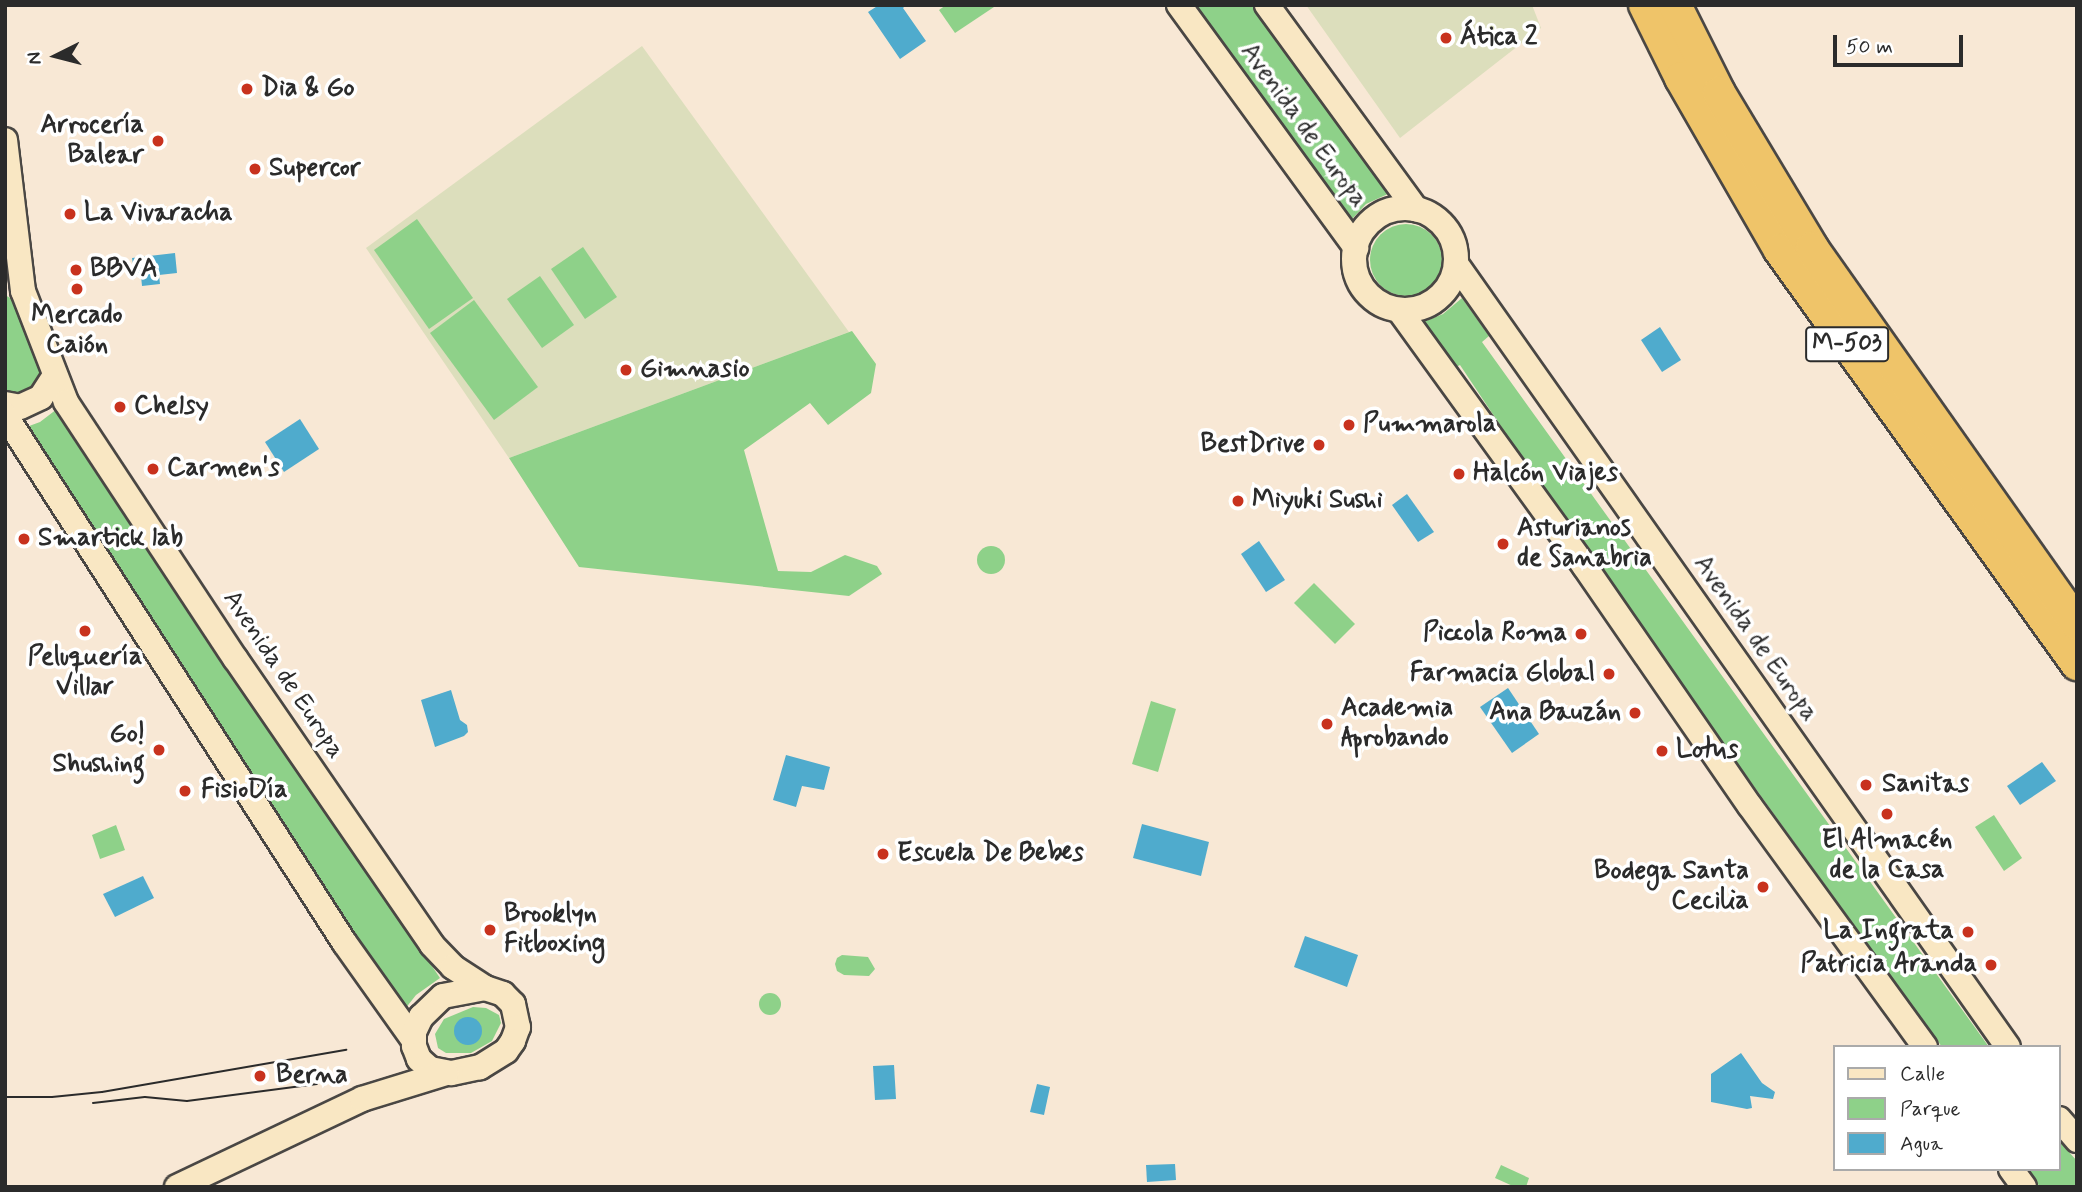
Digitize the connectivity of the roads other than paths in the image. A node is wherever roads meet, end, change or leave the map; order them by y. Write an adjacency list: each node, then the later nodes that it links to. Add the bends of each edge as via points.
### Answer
1 (1178, 5): 10 (street, Avenida de Europa)
2 (1267, 5): 9 (street, Avenida de Europa)
3 (1630, 5): 11 (highway, M-503, via 1686,118)
4 (1645, 5): 11 (highway, M-503, via 1681,78)
5 (1675, 5): 7 (highway, M-503)
6 (1683, 5): 7 (highway, M-503)
7 (1719, 93): 18 (highway, M-503, via 1812,248)
8 (5, 140): 13 (street, Avenida de Europa)
9 (1416, 209): 10 (street, via 1378,216 1368,224); 12 (street, via 1442,223 1451,235)
10 (1356, 248): 14 (street, via 1359,281 1376,300)
11 (1780, 250): 19 (highway, M-503)
12 (1456, 264): 14 (street, via 1443,294 1431,304); 23 (street, Avenida de Europa)
13 (14, 286): 15 (street, Avenida de Europa)
14 (1399, 310): 22 (street)
15 (54, 377): 16 (street, via 41,397 20,407); 20 (street, Avenida de Europa, via 235,658 432,945 453,967)
16 (5, 404)
17 (5, 415): 21 (street)
18 (2077, 624)
19 (2077, 664)
20 (485, 988): 21 (street, via 456,992 435,1002 421,1017); 24 (street, via 513,1004 518,1027 513,1041 481,1067)
21 (413, 1043): 24 (street, via 424,1064); 25 (street, via 395,1076)
22 (1924, 1045)
23 (2007, 1045)
24 (446, 1073): 25 (street)
25 (362, 1099): 29 (street)
26 (2061, 1121): 27 (street)
27 (2077, 1140)
28 (2012, 1171): 30 (street)
29 (177, 1187)
30 (2024, 1187)

